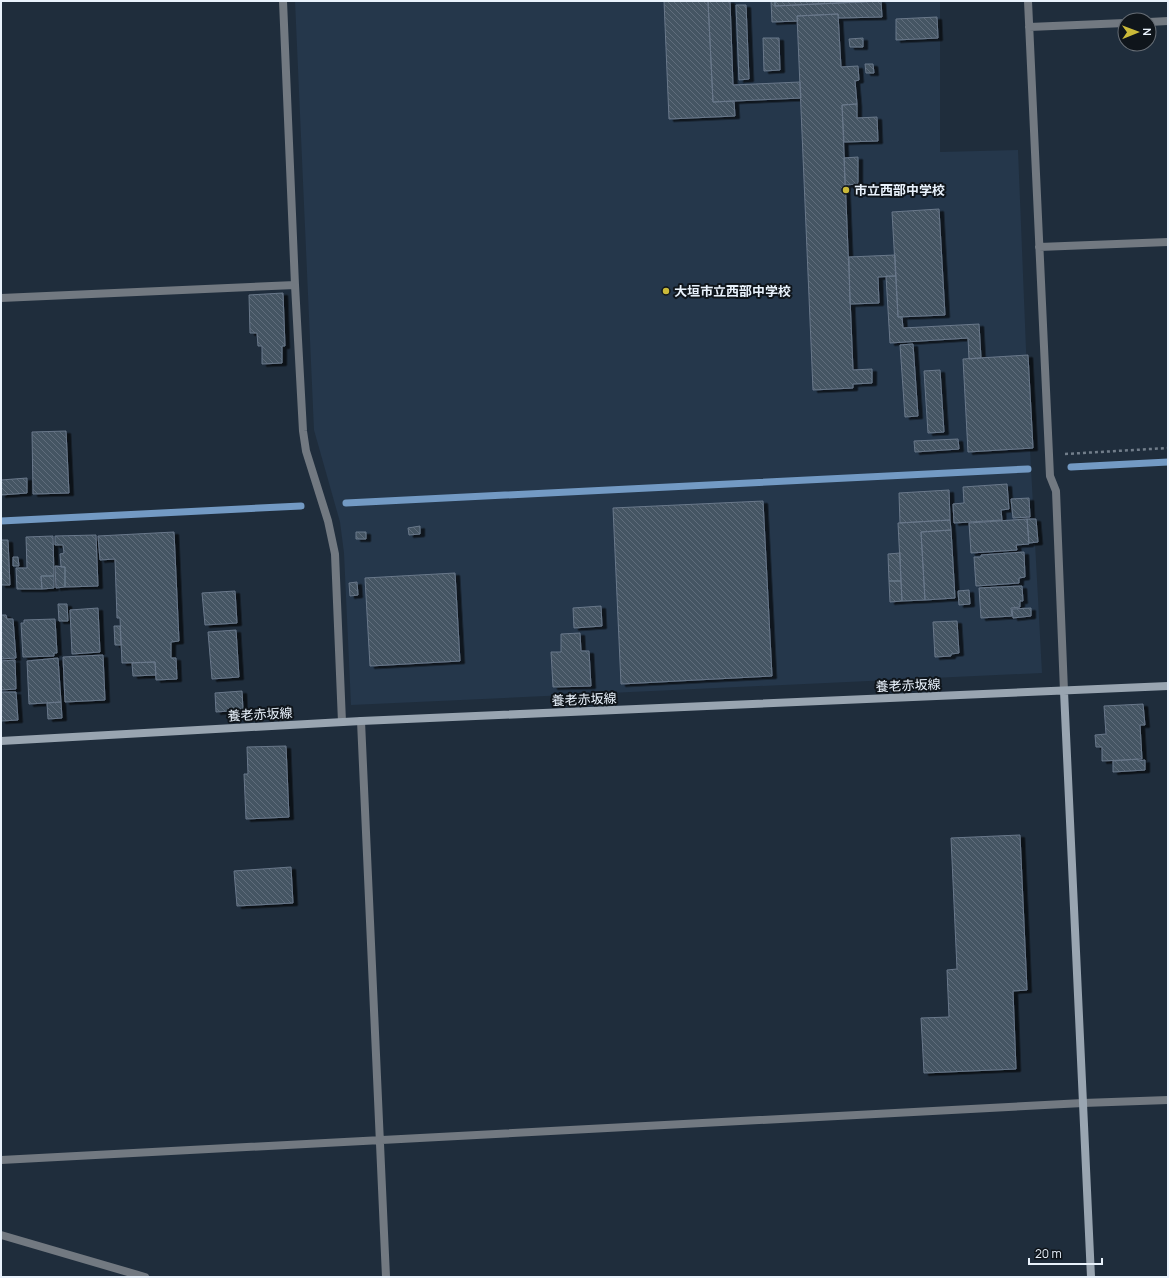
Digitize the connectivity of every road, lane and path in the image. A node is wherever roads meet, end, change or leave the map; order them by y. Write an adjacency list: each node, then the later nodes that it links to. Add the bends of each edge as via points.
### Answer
1 (283, 1): 9 (street)
2 (1028, 1): 6 (street)
3 (1168, 21): 4 (street)
4 (1157, 22)
5 (1117, 23): 6 (street)
6 (1029, 27): 8 (street)
7 (1168, 242): 8 (street)
8 (1039, 247): 12 (street)
9 (295, 285): 10 (street); 16 (street, via 303,431 306,451 328,521 335,554)
10 (1, 298)
11 (1168, 448): 12 (path)
12 (1050, 455): 14 (street, via 1050,476 1056,491)
13 (1168, 686): 14 (main road, 養老赤坂線)
14 (1064, 691): 15 (main road, 養老赤坂線); 19 (main road)
15 (361, 721): 16 (main road, 養老赤坂線); 20 (street)
16 (342, 722): 17 (main road, 養老赤坂線)
17 (1, 740)
18 (1168, 1100): 19 (street)
19 (1083, 1103): 20 (street); 25 (main road)
20 (379, 1140): 21 (street); 24 (street)
21 (1, 1160)
22 (1, 1235): 23 (street)
23 (145, 1277)
24 (386, 1277)
25 (1091, 1277)

